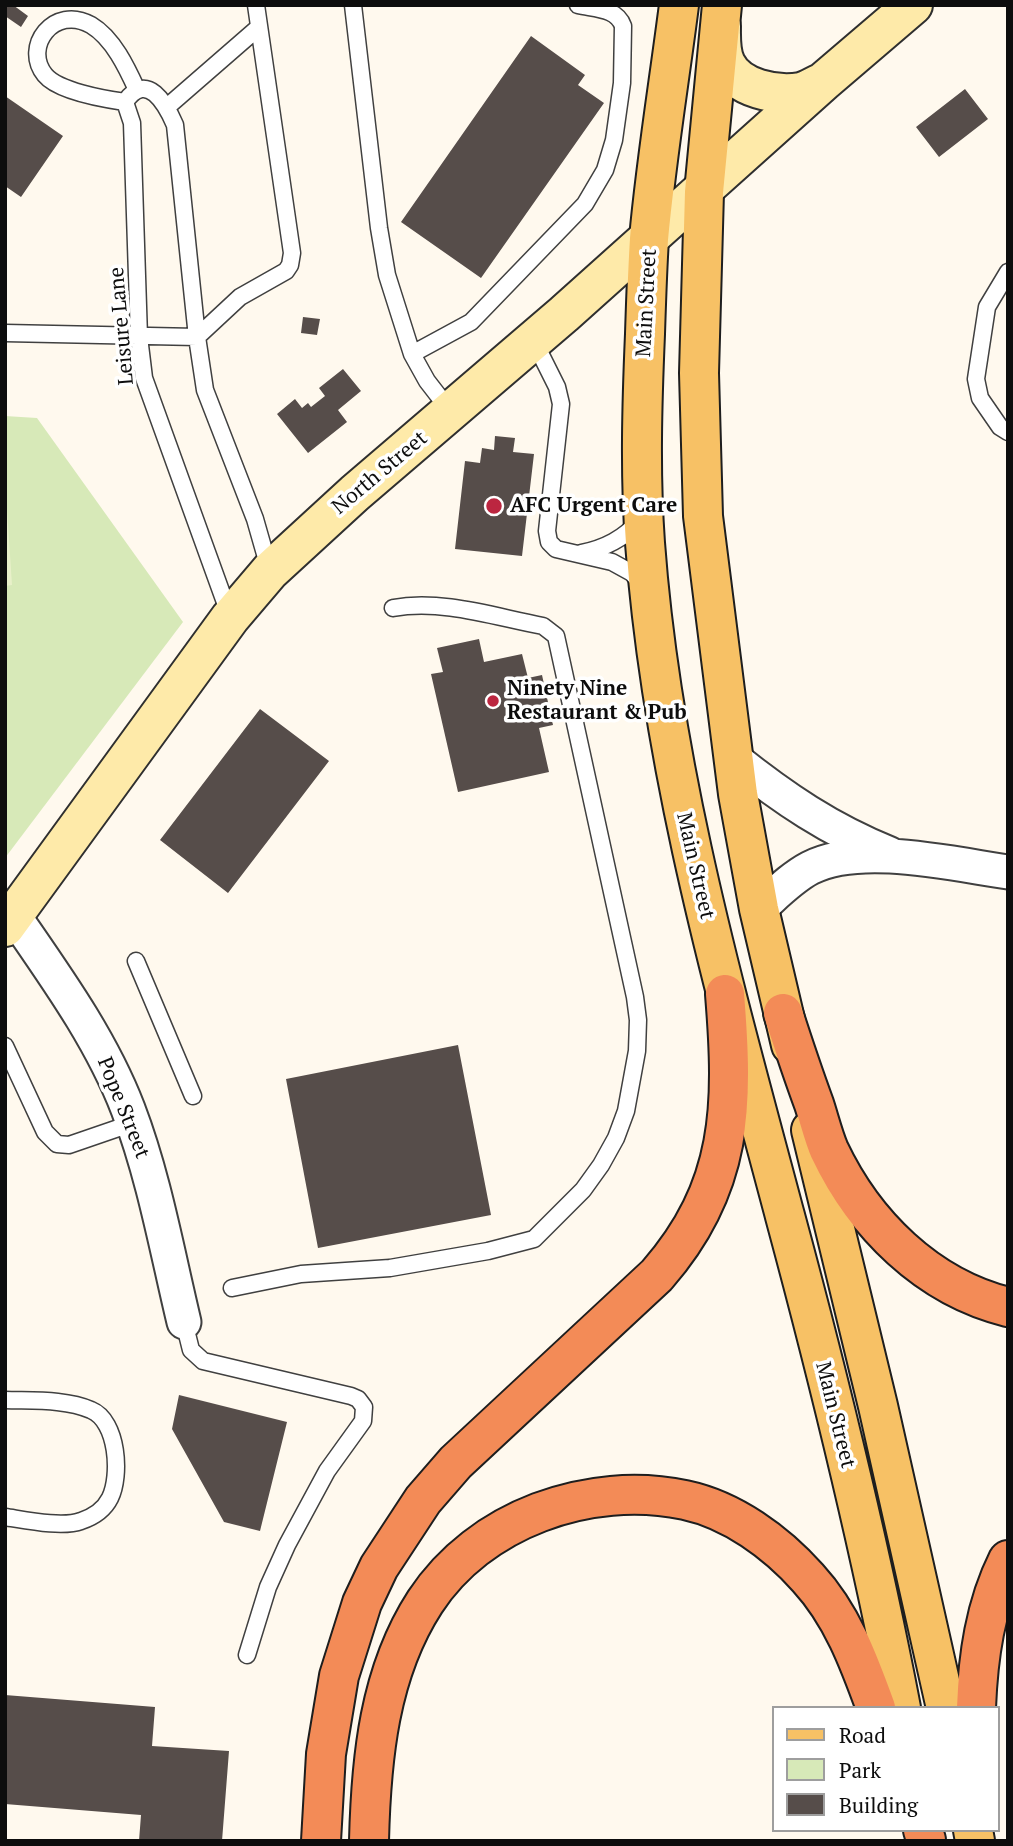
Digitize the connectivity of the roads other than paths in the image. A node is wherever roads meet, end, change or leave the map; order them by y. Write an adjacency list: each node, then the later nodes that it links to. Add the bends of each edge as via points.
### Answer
1 (256, 5): 7 (lane)
2 (353, 5): 19 (lane, via 381,240)
3 (578, 5): 19 (lane, via 613,12 624,26 618,119 605,170 585,204 471,321)
4 (678, 5): 13 (main road, Main Street)
5 (913, 5): 8 (main road, North Street)
6 (722, 10): 8 (main road, North Street, via 721,45 734,75 768,92 804,91); 12 (main road, Main Street)
7 (259, 27): 11 (lane); 17 (lane, via 291,261 284,274 240,297)
8 (823, 82): 12 (main road, North Street)
9 (137, 90): 10 (lane); 10 (lane, via 119,56 94,27 66,19 51,25 38,53 46,76 77,91); 11 (lane, via 161,97)
10 (125, 102): 16 (lane, Leisure Lane, via 132,123)
11 (167, 107): 17 (lane, via 175,125)
12 (704, 192): 13 (main road, North Street); 28 (main road, Main Street, via 699,373 703,516)
13 (649, 239): 18 (main road, North Street); 22 (main road, Main Street, via 642,411)
14 (1008, 272): 21 (lane, via 987,307 976,379 980,398 1000,428)
15 (5, 333): 16 (lane)
16 (139, 337): 17 (lane); 27 (lane, Leisure Lane, via 152,405)
17 (197, 337): 24 (lane, via 205,390 256,519)
18 (534, 341): 20 (main road, North Street); 23 (lane, via 557,387 561,410 547,535 556,549)
19 (412, 354): 20 (lane)
20 (452, 413): 24 (main road, North Street)
21 (1008, 432)
22 (644, 506): 23 (lane, via 639,520 624,536); 26 (main road, Main Street)
23 (575, 553): 26 (lane, via 612,562 632,573)
24 (270, 571): 27 (main road, North Street)
25 (393, 608): 39 (lane, via 437,606 543,626 556,636 635,997 638,1051 626,1111 601,1165 534,1239 415,1264 300,1274)
26 (652, 609): 34 (main road, Main Street, via 679,794)
27 (230, 618): 32 (main road, North Street)
28 (733, 758): 29 (street, via 806,813); 31 (main road, Main Street)
29 (892, 855): 30 (street); 31 (street, via 823,862 798,875)
30 (1008, 872)
31 (759, 909): 35 (main road, Main Street)
32 (9, 921): 38 (street, Pope Street, via 59,981 82,1018)
33 (136, 961): 37 (lane)
34 (725, 994): 47 (main road, Main Street, via 875,1576); 50 (highway, via 730,1102 716,1175 705,1202 678,1250 657,1275 456,1462 423,1500 379,1567 339,1676 326,1754)
35 (783, 1013): 40 (highway, via 828,1148 876,1225 939,1278); 48 (main road, Main Street)
36 (5, 1046): 38 (lane, via 53,1141 73,1144)
37 (193, 1096)
38 (133, 1123): 41 (street, Pope Street)
39 (232, 1288)
40 (1008, 1307)
41 (184, 1322): 45 (lane, via 191,1350 202,1361 351,1396 365,1407 363,1421 327,1472 287,1545 268,1587)
42 (5, 1400): 43 (lane, via 59,1402 94,1410 112,1436 115,1458 110,1498 92,1516 78,1523)
43 (5, 1517)
44 (1008, 1560): 49 (highway, via 985,1622)
45 (247, 1655)
46 (875, 1706): 51 (highway, via 831,1606 808,1577 755,1531 722,1512 686,1500 622,1494 564,1504 495,1534 450,1570 425,1602 405,1638 386,1695 370,1779)
47 (901, 1706)
48 (946, 1706)
49 (976, 1706)
50 (321, 1841)
51 (369, 1841)

